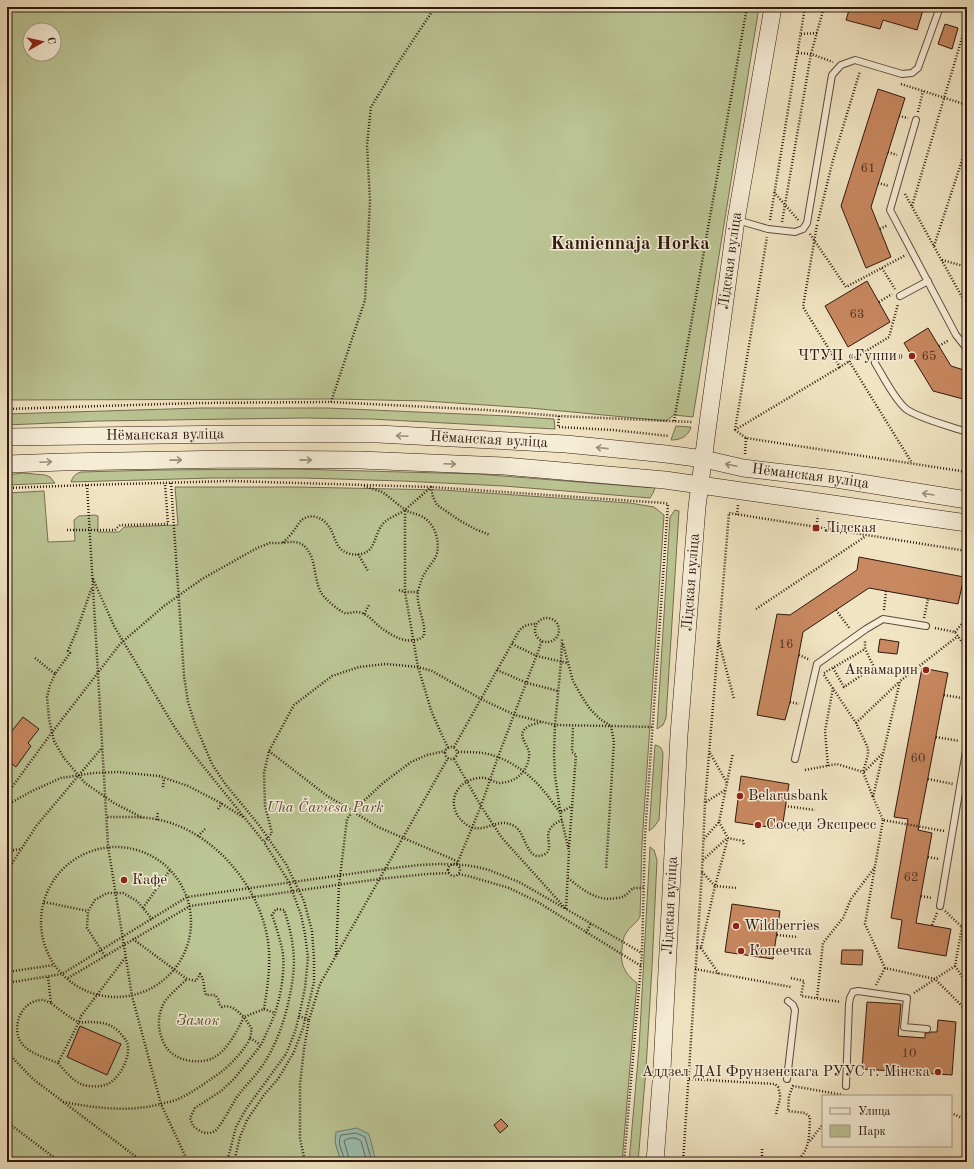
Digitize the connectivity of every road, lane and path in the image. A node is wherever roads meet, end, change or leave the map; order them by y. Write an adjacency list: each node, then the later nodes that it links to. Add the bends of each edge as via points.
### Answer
1 (435, 7): 39 (path, via 371,107 367,144 370,201 365,300)
2 (747, 7): 42 (path)
3 (773, 7): 22 (main road, Лідская вуліца)
4 (824, 7): 7 (path)
5 (940, 7): 11 (lane, via 918,68 912,73 902,74 855,60)
6 (967, 21): 14 (path)
7 (817, 33): 8 (path); 10 (path)
8 (801, 34)
9 (798, 53): 10 (path)
10 (811, 54): 11 (path); 20 (path)
11 (841, 65): 23 (lane, via 832,75 807,223); 25 (path, via 860,71 833,160)
12 (896, 82): 13 (path)
13 (924, 91): 14 (path); 16 (path)
14 (944, 98): 15 (path); 21 (path)
15 (967, 105)
16 (916, 120): 18 (lane)
17 (967, 145): 26 (path)
18 (897, 182): 21 (path); 27 (lane, via 890,210)
19 (774, 192): 20 (path)
20 (785, 204): 23 (path); 24 (path)
21 (912, 206): 26 (path)
22 (736, 220): 24 (lane); 49 (main road, Лідская вуліца)
23 (804, 226): 24 (lane, via 795,232); 25 (path)
24 (780, 230)
25 (814, 239): 30 (path, via 846,286); 38 (path, via 803,307)
26 (934, 246): 28 (path)
27 (912, 252): 30 (path); 31 (lane)
28 (942, 260): 29 (path); 34 (path)
29 (967, 267)
30 (882, 268): 33 (path, via 897,292)
31 (928, 281): 32 (lane); 35 (lane, via 956,335)
32 (900, 296): 36 (path, via 889,337)
33 (879, 302)
34 (967, 306)
35 (967, 348)
36 (849, 361): 38 (path); 51 (path)
37 (875, 363): 44 (lane, via 898,401 907,409 935,422)
38 (840, 367): 47 (path, via 735,430)
39 (331, 402): 40 (path); 41 (path)
40 (7, 409)
41 (559, 416): 42 (path); 45 (path, via 558,427)
42 (674, 421): 43 (path)
43 (692, 422)
44 (967, 432)
45 (669, 436)
46 (7, 437): 49 (main road, Нёманская вуліца, one-way to 46, via 566,444 378,434)
47 (746, 438): 48 (path); 51 (path)
48 (745, 454)
49 (704, 459): 57 (main road, Лідская вуліца); 60 (main road, Нёманская вуліца, one-way to 49, via 836,479 743,468)
50 (7, 464): 57 (main road, Нёманская вуліца, one-way to 57, via 233,459 360,460 504,466)
51 (912, 464): 52 (path)
52 (967, 472)
53 (165, 483): 54 (path); 55 (path); 66 (path, via 168,524 120,525 115,530)
54 (171, 483): 56 (path, via 231,481); 79 (path)
55 (87, 484): 59 (path); 66 (path)
56 (360, 485): 58 (path); 62 (path, via 381,492)
57 (701, 485): 64 (main road, Нёманская вуліца); 305 (main road, Лідская вуліца, via 679,735)
58 (431, 487): 62 (path); 67 (path, via 437,505 469,526); 128 (path, via 668,504)
59 (7, 488)
60 (967, 500)
61 (739, 504): 63 (path)
62 (405, 510): 71 (path, via 382,525 370,550); 77 (path); 78 (path, via 430,522 438,538 437,554 425,572)
63 (737, 515): 68 (path); 96 (path, via 729,514)
64 (967, 523)
65 (67, 530): 66 (path)
66 (89, 530): 73 (path)
67 (490, 535)
68 (866, 536): 70 (path); 82 (path)
69 (284, 542): 71 (path, via 299,523 312,516 324,520 339,547 346,552); 79 (path, via 270,543 257,548 202,579); 84 (path, via 298,542 306,547 312,557 321,593 328,601 346,613 357,611)
70 (967, 551)
71 (358, 554): 72 (path)
72 (368, 571)
73 (92, 576): 74 (path); 97 (path)
74 (93, 584): 111 (path); 112 (path, via 68,651 70,653)
75 (399, 590): 77 (path)
76 (886, 591): 86 (path)
77 (404, 592): 78 (path); 98 (path)
78 (418, 592): 98 (path, via 425,629 424,636)
79 (179, 596): 97 (path); 186 (path, via 184,676 195,724 223,780)
80 (928, 599): 88 (path)
81 (369, 605): 84 (path)
82 (756, 609)
83 (836, 610): 93 (path)
84 (364, 614): 98 (path, via 392,635)
85 (967, 618): 91 (path)
86 (883, 619): 88 (lane); 89 (lane)
87 (536, 624): 92 (path, via 542,618 550,618 559,626); 99 (path, via 535,632); 100 (path, via 522,627)
88 (925, 626)
89 (866, 629): 93 (lane); 101 (path)
90 (940, 629): 91 (path)
91 (955, 632): 94 (path)
92 (559, 634): 95 (path); 99 (path, via 550,642)
93 (855, 636): 107 (lane)
94 (958, 636): 102 (path); 114 (path)
95 (562, 638): 105 (path); 106 (path)
96 (718, 640): 120 (path); 139 (path)
97 (123, 641): 111 (path); 175 (path, via 194,756)
98 (413, 641): 108 (path)
99 (542, 641): 103 (path)
100 (512, 644): 103 (path); 110 (path)
101 (865, 649): 109 (path); 109 (path, via 874,667 844,687)
102 (967, 649)
103 (537, 656): 105 (path); 115 (path)
104 (35, 658): 112 (path)
105 (561, 662): 106 (path); 117 (path)
106 (567, 663): 127 (path, via 573,681 590,709)
107 (817, 664): 113 (path); 145 (lane)
108 (418, 667): 119 (path, via 432,671); 135 (path, via 432,713); 136 (path, via 386,664 359,667 332,676 294,705)
109 (833, 668): 113 (path)
110 (497, 670): 115 (path); 119 (path)
111 (98, 672): 129 (path); 134 (path)
112 (55, 674): 129 (path, via 48,697)
113 (824, 674): 116 (path)
114 (900, 681): 124 (path); 140 (path)
115 (527, 683): 117 (path); 122 (path)
116 (833, 687): 124 (path); 146 (path, via 825,731)
117 (558, 691): 125 (path)
118 (944, 695): 121 (path)
119 (481, 699): 122 (path); 133 (path)
120 (734, 699)
121 (967, 699)
122 (515, 714): 123 (path); 142 (path)
123 (542, 722): 125 (path); 148 (path, via 530,725 522,735 529,752 529,760)
124 (856, 723): 149 (path, via 868,748)
125 (555, 725): 126 (path); 173 (path, via 555,776)
126 (573, 726): 127 (path); 167 (path, via 572,752 576,755)
127 (611, 726): 128 (path); 201 (path, via 614,742)
128 (653, 727): 216 (path)
129 (52, 733): 151 (path, via 64,758); 160 (path)
130 (936, 737): 131 (path)
131 (959, 741)
132 (967, 746): 157 (lane)
133 (454, 747): 135 (path); 138 (path)
134 (102, 748): 150 (path); 151 (path)
135 (448, 748): 137 (path)
136 (269, 751): 172 (path); 186 (path, via 264,773 265,806 272,833)
137 (445, 751): 143 (path); 172 (path, via 411,762 383,783)
138 (458, 752): 142 (path, via 483,753); 144 (path)
139 (709, 752): 156 (path); 163 (path)
140 (884, 752): 149 (path); 162 (path)
141 (733, 753): 156 (path)
142 (498, 757): 148 (path); 154 (path)
143 (448, 758): 144 (path); 187 (path)
144 (454, 759): 155 (path)
145 (795, 759)
146 (828, 766): 147 (path); 149 (path, via 837,764)
147 (805, 770)
148 (523, 771): 154 (path, via 516,779 500,783); 173 (path, via 543,790)
149 (863, 772): 162 (path)
150 (103, 773): 151 (path); 152 (path, via 118,772); 161 (path)
151 (79, 775): 161 (path, via 85,783); 165 (path, via 61,778); 193 (path, via 37,825)
152 (164, 778): 158 (path); 164 (path, via 188,786)
153 (928, 779): 157 (path)
154 (490, 780): 155 (path, via 479,778); 166 (path)
155 (467, 782): 166 (path); 182 (path, via 461,785 456,794 455,812 461,821)
156 (727, 783): 159 (path)
157 (960, 785): 184 (lane)
158 (163, 787)
159 (725, 790): 163 (path); 180 (path)
160 (7, 794)
161 (104, 796): 174 (path); 176 (path)
162 (873, 797): 179 (path)
163 (705, 802): 189 (path)
164 (222, 804): 169 (path); 175 (path)
165 (7, 805)
166 (481, 806): 181 (path); 182 (path)
167 (572, 806): 173 (path); 195 (path)
168 (785, 806): 170 (path)
169 (218, 809)
170 (815, 810)
171 (158, 811): 177 (path)
172 (353, 811): 187 (path); 208 (path, via 347,819)
173 (560, 812): 178 (path)
174 (106, 817): 176 (path); 191 (path)
175 (245, 818): 190 (path)
176 (145, 819): 177 (path)
177 (157, 820): 185 (path, via 184,828)
178 (562, 820): 181 (path, via 550,828 549,848 542,856 530,853 522,834 512,824 505,822); 195 (path)
179 (883, 820): 184 (path); 200 (path)
180 (719, 822): 188 (path); 189 (path)
181 (494, 825): 182 (path, via 482,829); 227 (path, via 502,838)
182 (472, 828): 198 (path)
183 (205, 829): 185 (path)
184 (952, 833): 225 (lane)
185 (198, 836): 215 (path, via 231,862)
186 (268, 838): 190 (path); 211 (path)
187 (402, 838): 196 (path); 202 (path)
188 (728, 838): 192 (path, via 743,841); 197 (path); 214 (path)
189 (704, 839): 197 (path)
190 (264, 842): 212 (path)
191 (108, 846): 203 (path, via 136,849 158,859); 220 (path); 223 (path, via 88,852 66,865 50,885)
192 (744, 846)
193 (22, 849): 194 (path); 204 (path)
194 (7, 851)
195 (569, 851): 209 (path)
196 (450, 858): 198 (path); 199 (path)
197 (702, 860): 205 (path)
198 (457, 863): 199 (path); 207 (path, via 460,868); 227 (path, via 489,870 519,882)
199 (452, 864): 202 (path); 206 (path)
200 (875, 866): 249 (path, via 865,924); 266 (path, via 851,899 843,918 823,943)
201 (606, 868)
202 (385, 869): 208 (path); 210 (path)
203 (170, 870): 221 (path); 226 (path)
204 (7, 871)
205 (702, 872): 214 (path); 239 (path)
206 (449, 873): 207 (path, via 454,876); 210 (path)
207 (459, 874): 233 (path, via 509,888 536,901)
208 (340, 875): 211 (path); 213 (path)
209 (568, 878): 216 (path, via 586,892 603,899 621,898 633,888); 227 (path)
210 (379, 879): 213 (path); 243 (path)
211 (294, 881): 212 (path); 218 (path)
212 (289, 882): 215 (path); 219 (path)
213 (339, 885): 218 (path); 243 (path)
214 (715, 886): 217 (path); 240 (path)
215 (248, 888): 221 (path); 222 (path)
216 (644, 888): 242 (path)
217 (737, 888)
218 (299, 890): 219 (path); 276 (path, via 312,931 314,959 314,982)
219 (293, 891): 222 (path); 275 (path, via 305,934 308,958)
220 (115, 893): 226 (path, via 123,893); 228 (path, via 107,893 95,900); 235 (path)
221 (187, 897): 224 (path); 229 (path)
222 (254, 897): 224 (path); 271 (path, via 265,927 269,951)
223 (44, 902): 228 (path); 246 (path, via 41,909 41,935)
224 (190, 906): 237 (path); 250 (path, via 191,930 185,952)
225 (940, 906): 232 (path)
226 (143, 908): 229 (path)
227 (566, 909): 231 (path)
228 (88, 911): 241 (path, via 87,928)
229 (152, 919): 235 (path)
230 (967, 920): 232 (path)
231 (591, 923): 233 (path); 242 (path)
232 (962, 927): 248 (path)
233 (586, 932): 247 (path)
234 (777, 935): 236 (path)
235 (122, 936): 238 (path); 241 (path)
236 (798, 937)
237 (133, 939): 238 (path); 250 (path)
238 (123, 945): 244 (path); 245 (path)
239 (697, 947): 240 (path); 251 (path)
240 (701, 948): 254 (path)
241 (101, 949): 244 (path); 253 (path)
242 (642, 953): 247 (path)
243 (336, 955): 276 (path, via 320,984)
244 (106, 956): 256 (path)
245 (125, 958): 264 (path); 265 (path)
246 (55, 965): 252 (path); 253 (path)
247 (641, 966): 304 (path)
248 (955, 966): 259 (path); 261 (path)
249 (885, 968): 259 (path); 263 (path)
250 (174, 969): 258 (path); 265 (path, via 154,987)
251 (695, 969): 254 (path); 284 (path)
252 (7, 972)
253 (62, 974): 255 (path); 256 (path)
254 (719, 974): 262 (path)
255 (48, 976): 260 (path); 269 (path)
256 (68, 978): 264 (path, via 81,989)
257 (791, 978): 266 (path, via 804,981 801,996)
258 (187, 979): 274 (path, via 196,981 200,974 203,977 206,994 215,995 222,1007 230,1006); 274 (path, via 164,1002 159,1015 161,1035 167,1048 176,1055 189,1061 203,1061 214,1057 227,1046)
259 (935, 979): 267 (path); 272 (path)
260 (7, 983)
261 (967, 984)
262 (791, 987)
263 (872, 993): 267 (lane); 270 (lane, via 853,992)
264 (97, 995): 265 (path, via 114,998); 277 (path)
265 (132, 996): 289 (path)
266 (817, 998): 270 (path)
267 (907, 998): 278 (lane, via 904,1027)
268 (788, 1001): 285 (lane, via 795,1010)
269 (51, 1003): 277 (path); 282 (path, via 43,1000 33,1002 23,1009 17,1030 24,1046)
270 (850, 1004): 286 (lane)
271 (264, 1009): 273 (path); 274 (path)
272 (967, 1011)
273 (275, 1013): 280 (path); 280 (path, via 283,966 282,949 272,915 276,909 284,910 294,954 293,975 282,1024 260,1069 216,1130 208,1133 193,1126 190,1118 195,1108 234,1079)
274 (244, 1016): 279 (path, via 252,1029)
275 (299, 1016): 276 (path); 301 (path, via 286,1054 236,1127)
276 (307, 1019): 302 (path, via 294,1052 278,1079 247,1120); 303 (path, via 300,1084 300,1138)
277 (79, 1022): 282 (path); 282 (path, via 99,1022 119,1031 128,1050 122,1070 106,1085 93,1086 80,1084)
278 (927, 1029)
279 (250, 1038): 280 (path); 289 (path, via 225,1069 200,1088 178,1100)
280 (261, 1045)
281 (7, 1052): 288 (path, via 33,1080)
282 (58, 1063)
283 (967, 1073): 292 (path)
284 (688, 1079): 291 (path, via 775,1084 781,1098); 297 (path)
285 (787, 1080)
286 (846, 1086)
287 (843, 1095): 295 (path, via 793,1086 788,1111 805,1113 810,1117)
288 (63, 1102): 289 (path, via 114,1109 134,1109); 299 (path)
289 (161, 1104): 300 (path)
290 (952, 1113): 292 (path)
291 (776, 1116)
292 (966, 1119)
293 (7, 1122): 298 (path)
294 (822, 1125): 295 (path)
295 (809, 1141): 306 (path, via 803,1156 796,1161)
296 (762, 1149): 306 (path)
297 (683, 1161): 306 (path)
298 (60, 1162)
299 (142, 1162)
300 (188, 1162)
301 (227, 1162)
302 (234, 1162)
303 (305, 1162)
304 (624, 1162)
305 (655, 1162)
306 (762, 1162)

